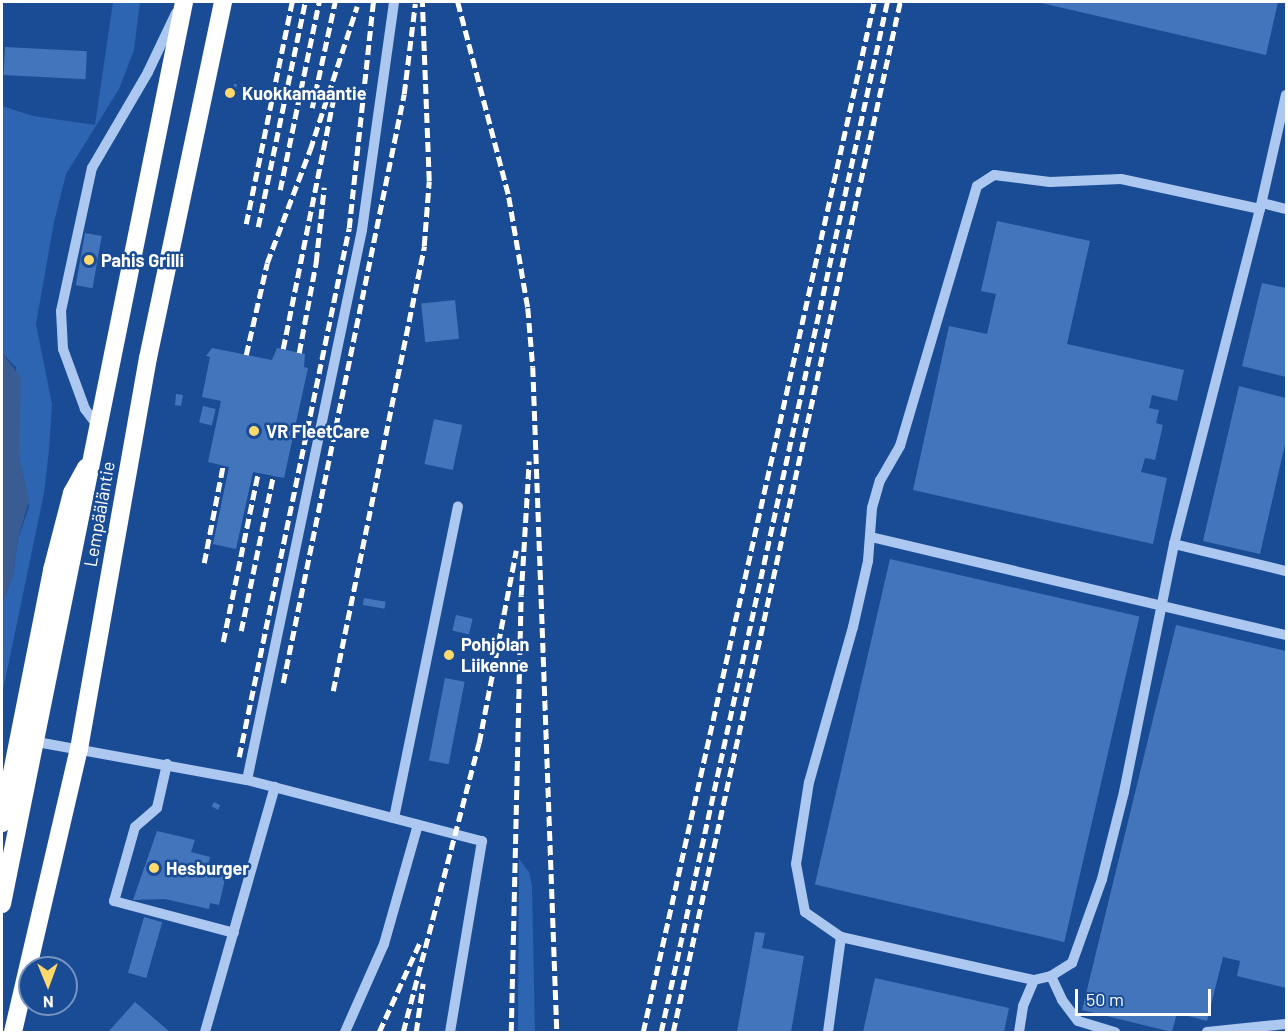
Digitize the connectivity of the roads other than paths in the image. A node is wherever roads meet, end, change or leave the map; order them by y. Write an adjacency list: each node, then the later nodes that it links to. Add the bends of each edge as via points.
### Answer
1 (183, 2): 7 (highway, Lempääläntie); 7 (street, via 92,168 61,311 63,349 85,409)
2 (223, 2): 16 (highway, Lempääläntie, via 148,358)
3 (394, 2): 18 (street, via 362,230)
4 (1287, 95): 5 (street)
5 (1261, 206): 6 (street); 10 (street, via 1121,179 1050,183 994,175 977,186 900,446 875,499); 11 (street)
6 (1287, 209)
7 (100, 429): 8 (highway, Lempääläntie)
8 (95, 451): 15 (highway, Lempääläntie); 21 (highway, via 72,493 52,570)
9 (458, 507): 20 (street)
10 (871, 537): 13 (street); 25 (street, via 853,627 808,782 796,864 805,912)
11 (1174, 544): 12 (street); 13 (street)
12 (1287, 572)
13 (1163, 606): 14 (street); 26 (street, via 1102,879 1072,963)
14 (1287, 635)
15 (37, 742): 16 (street); 23 (highway, Lempääläntie)
16 (80, 749): 17 (street); 29 (highway, Lempääläntie)
17 (167, 764): 18 (street); 24 (street, via 157,808 135,826 114,901)
18 (247, 780): 19 (street)
19 (280, 789): 20 (street); 24 (street)
20 (394, 818): 22 (street)
21 (2, 823)
22 (418, 825): 31 (street, via 384,944); 32 (street, via 482,841)
23 (2, 904)
24 (234, 933): 30 (street)
25 (841, 937): 27 (street); 33 (street)
26 (1051, 976): 27 (street); 35 (street, via 1078,1021)
27 (1034, 980): 34 (street, via 1023,1006)
28 (1287, 1024): 36 (street)
29 (13, 1032)
30 (205, 1032)
31 (345, 1032)
32 (450, 1032)
33 (829, 1032)
34 (1019, 1032)
35 (1115, 1032)
36 (1207, 1032)

